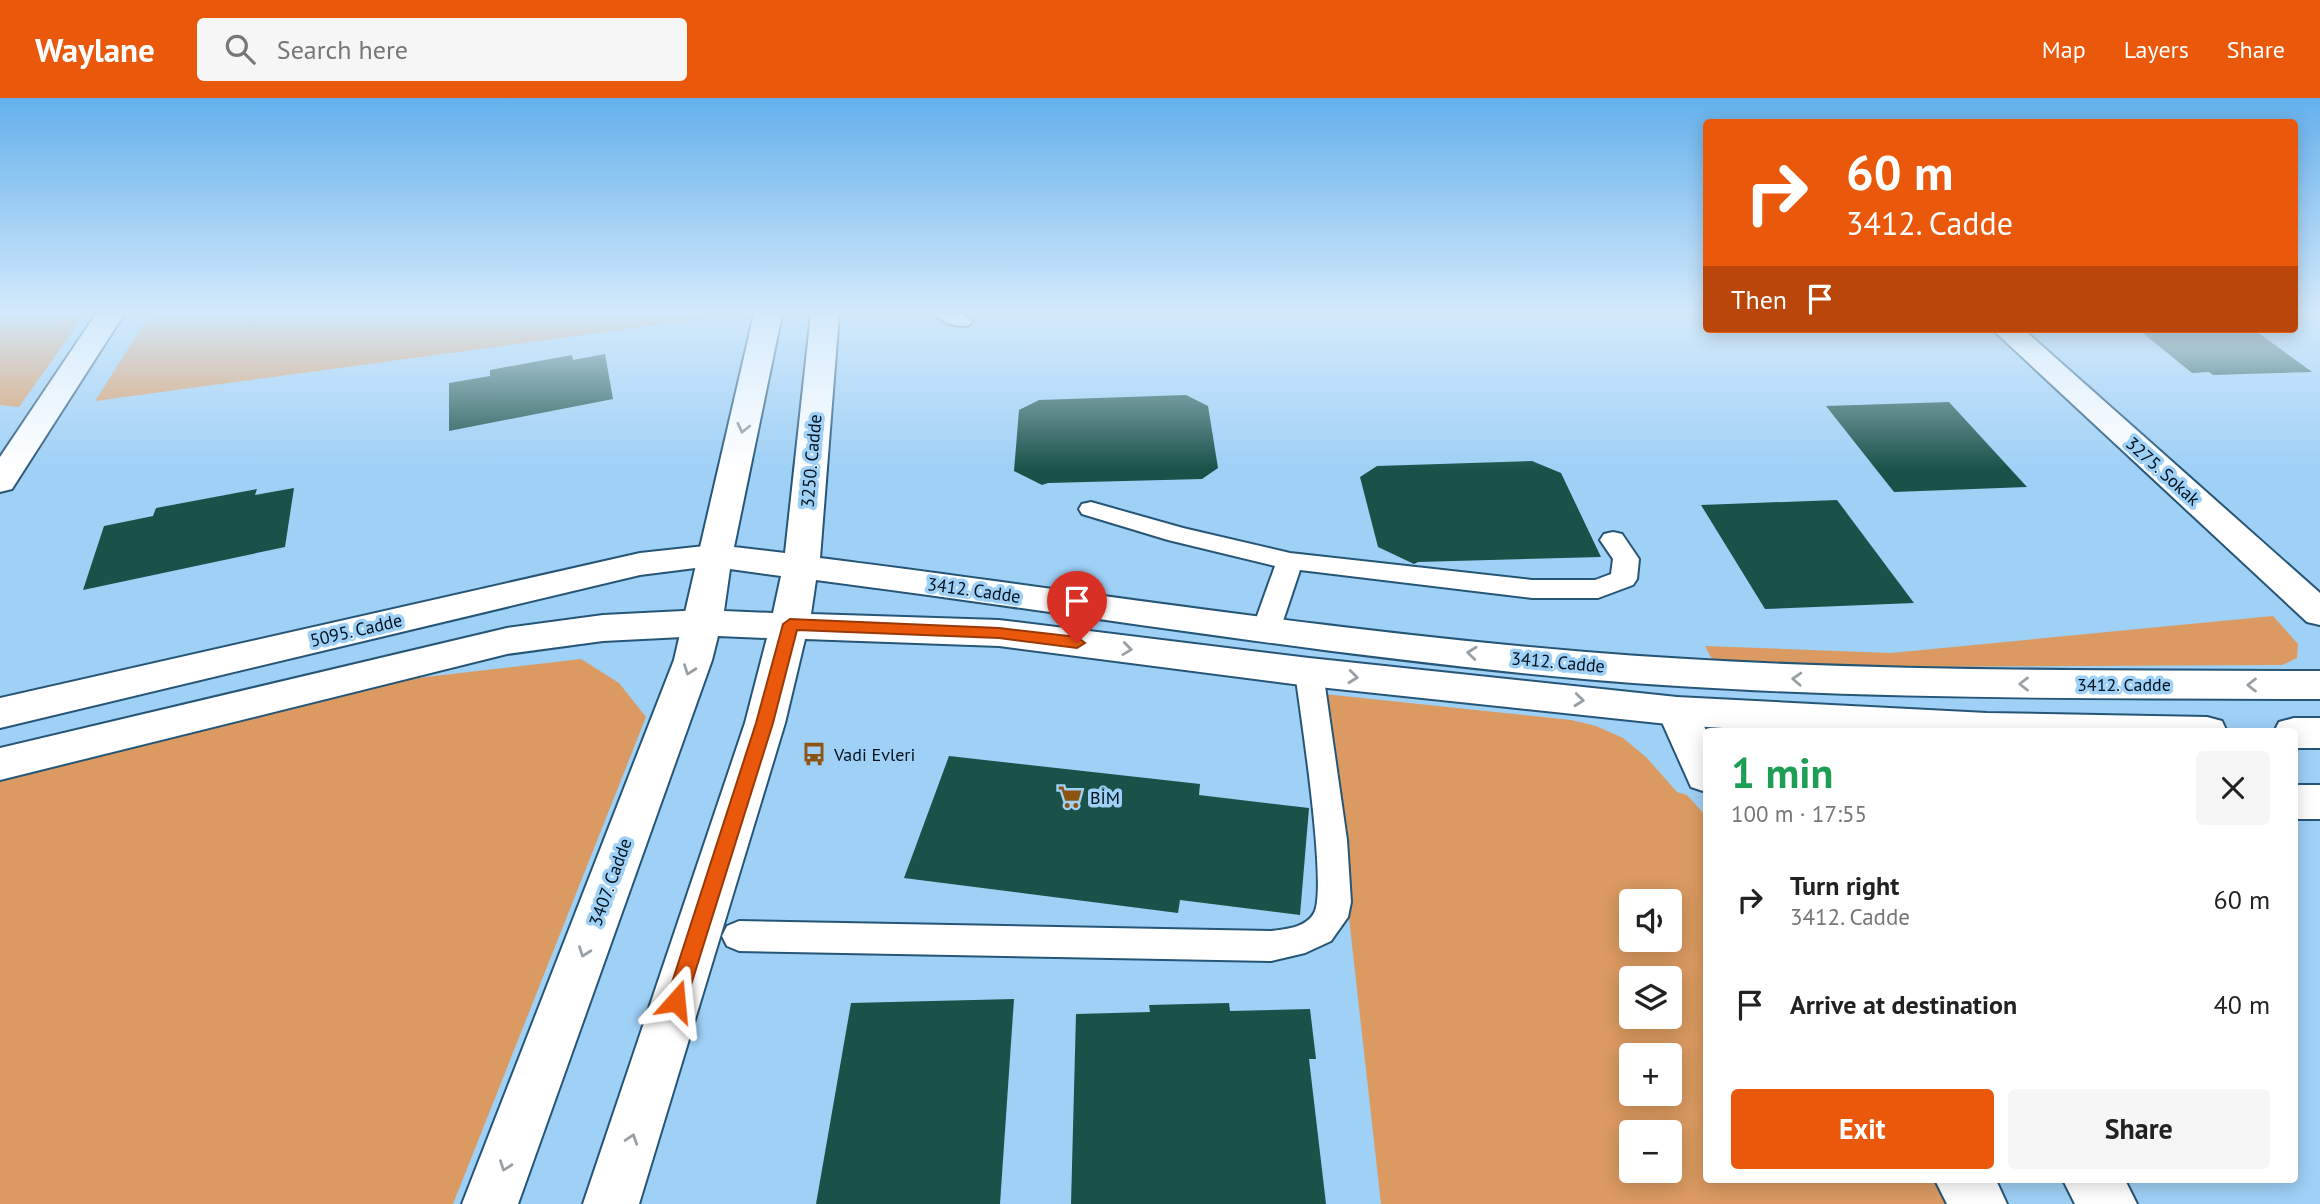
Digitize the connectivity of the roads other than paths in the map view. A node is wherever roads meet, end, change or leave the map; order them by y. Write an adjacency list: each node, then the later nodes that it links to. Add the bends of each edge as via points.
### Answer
1 (76, 366): 5 (street)
2 (756, 366): 8 (street, one-way to 8)
3 (820, 366): 10 (street, 3250. Cadde)
4 (2048, 366): 11 (street, 3275. Sokak)
5 (0, 482)
6 (1091, 509): 9 (lane)
7 (1612, 540): 9 (lane, via 1626,559 1624,579 1598,589 1532,589)
8 (714, 556): 10 (street, 5095. Cadde); 12 (street, 3407. Cadde); 19 (street, 5095. Cadde, via 640,564)
9 (1290, 561): 14 (lane)
10 (801, 566): 13 (street); 14 (street, 3412. Cadde)
11 (2313, 600)
12 (703, 623): 13 (street, 3412. Cadde); 23 (street, via 603,628 507,641); 30 (street, 3407. Cadde, one-way to 30)
13 (790, 624): 16 (street, 3412. Cadde, one-way to 16, via 999,633); 31 (street, one-way to 13, via 765,723)
14 (1266, 630): 15 (street, 3412. Cadde, one-way to 14)
15 (1661, 670): 17 (street, 3412. Cadde, one-way to 15, via 1834,681); 18 (street)
16 (1310, 672): 18 (street, 3412. Cadde, one-way to 18); 27 (lane, via 1335,879 1333,915 1314,937 1271,946)
17 (2320, 685)
18 (1677, 710): 20 (street, 3412. Cadde); 24 (street)
19 (0, 713)
20 (1987, 728)
21 (2298, 733): 22 (street)
22 (2320, 733)
23 (0, 764)
24 (1703, 769)
25 (2298, 802): 26 (street)
26 (2320, 802)
27 (739, 936)
28 (1965, 1183): 32 (street)
29 (2093, 1183): 33 (street)
30 (491, 1204)
31 (611, 1204)
32 (1979, 1204)
33 (2109, 1204)

